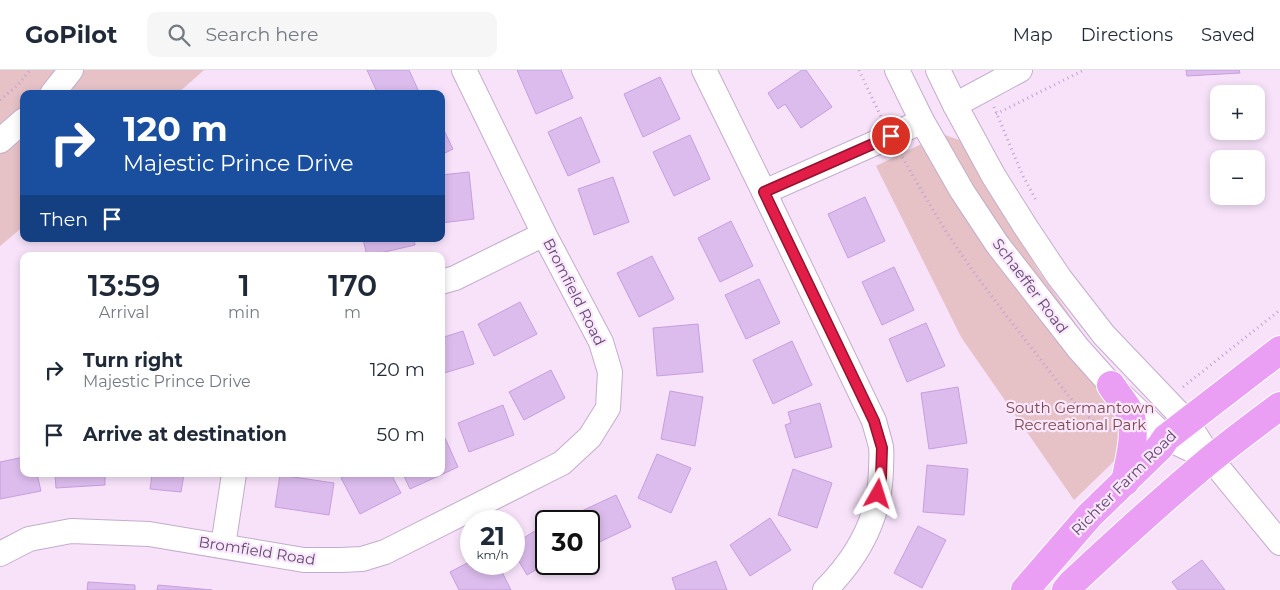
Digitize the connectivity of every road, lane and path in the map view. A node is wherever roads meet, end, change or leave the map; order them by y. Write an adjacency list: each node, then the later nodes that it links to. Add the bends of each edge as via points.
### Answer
1 (30, 70): 11 (path)
2 (71, 70): 10 (street)
3 (464, 70): 19 (street, Bromfield Road)
4 (704, 70): 17 (street)
5 (897, 70): 14 (street, Schaeffer Road)
6 (938, 70): 12 (street, Schaeffer Road)
7 (1020, 70): 9 (street)
8 (1084, 70): 13 (path)
9 (986, 87): 12 (street); 13 (path)
10 (55, 90)
11 (0, 100)
12 (955, 105): 26 (street, Schaeffer Road, via 993,175 1059,277)
13 (996, 114): 18 (path)
14 (922, 121): 17 (street); 24 (street, Schaeffer Road, via 997,244)
15 (20, 124): 16 (street)
16 (0, 141)
17 (764, 192): 33 (street, via 874,421 882,448 876,510 853,556)
18 (1038, 204)
19 (544, 234): 20 (street); 31 (street, Bromfield Road, via 601,342 610,372 608,408 590,437 562,463 385,552 362,559 304,560)
20 (445, 281)
21 (1280, 310): 23 (path, via 1182,387)
22 (1280, 350): 26 (main road, Richter Farm Road)
23 (1176, 383)
24 (1110, 385): 26 (street, Schaeffer Road); 29 (main road, via 1129,412 1133,432)
25 (1280, 406): 27 (main road)
26 (1177, 430): 27 (street, Schaeffer Road); 29 (main road, Richter Farm Road)
27 (1211, 459): 30 (street, Schaeffer Road); 35 (main road)
28 (234, 477): 31 (street)
29 (1124, 482): 34 (main road, Richter Farm Road, via 1089,516)
30 (1280, 542)
31 (223, 546): 32 (street, Bromfield Road, via 149,534 71,532 29,539)
32 (0, 554)
33 (825, 590)
34 (1025, 590)
35 (1066, 590)

